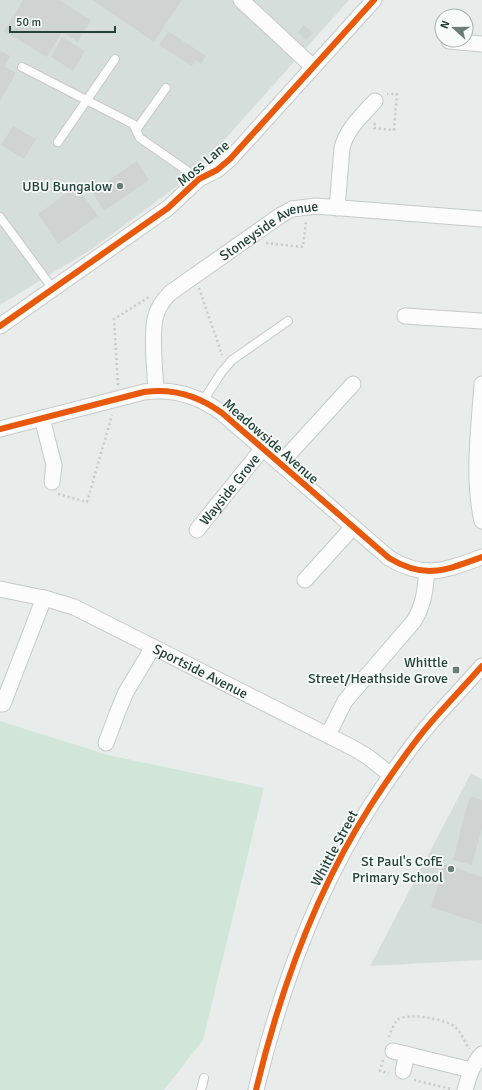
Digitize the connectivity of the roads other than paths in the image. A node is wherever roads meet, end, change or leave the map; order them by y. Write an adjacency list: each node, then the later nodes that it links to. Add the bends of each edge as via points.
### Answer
1 (241, 0): 5 (street)
2 (374, 0): 5 (street, Moss Lane)
3 (115, 59): 7 (lane)
4 (22, 67): 7 (lane)
5 (313, 67): 11 (street, Moss Lane, via 230,159 217,170)
6 (166, 88): 9 (lane)
7 (87, 100): 9 (lane, via 133,124); 10 (lane)
8 (372, 111): 12 (street, via 348,131 344,139)
9 (136, 130): 11 (lane, via 140,138)
10 (58, 142)
11 (199, 179): 15 (street, Moss Lane, via 168,208)
12 (337, 208): 14 (street, Stoneyside Avenue); 22 (street, Stoneyside Avenue, via 308,206 281,214 164,299 155,318 154,328)
13 (0, 217): 15 (lane)
14 (482, 219)
15 (53, 289): 19 (street, Moss Lane)
16 (288, 321): 23 (lane, via 232,360)
17 (412, 321): 18 (street)
18 (482, 321)
19 (0, 326)
20 (353, 384): 28 (street)
21 (482, 384): 26 (street)
22 (156, 390): 23 (street, Meadowside Avenue); 24 (street, Meadowside Avenue)
23 (203, 401): 27 (street, Meadowside Avenue, via 222,413)
24 (42, 418): 25 (street, Meadowside Avenue); 29 (street, via 54,466)
25 (0, 429)
26 (480, 434): 30 (street, via 477,489)
27 (262, 448): 28 (street, Meadowside Avenue); 32 (street, Wayside Grove)
28 (280, 464): 31 (street, Meadowside Avenue)
29 (52, 482)
30 (482, 521)
31 (353, 527): 34 (street, Meadowside Avenue, via 395,562); 35 (street)
32 (197, 530)
33 (482, 557): 34 (street, Meadowside Avenue, via 451,568)
34 (427, 572): 41 (street, via 424,600 414,622 345,700)
35 (305, 580)
36 (0, 589): 37 (street, Sportside Avenue)
37 (44, 598): 38 (street, Sportside Avenue, via 74,607); 40 (street, via 3,704)
38 (154, 647): 41 (street, Sportside Avenue); 42 (street, via 126,692)
39 (482, 666): 43 (street, Whittle Street, via 432,721)
40 (0, 704)
41 (328, 735): 43 (street, Sportside Avenue, via 368,757)
42 (106, 743)
43 (391, 775): 49 (street, Whittle Street, via 349,841 306,930 283,996)
44 (482, 1054): 45 (street)
45 (471, 1070): 46 (street, via 400,1052); 50 (street)
46 (403, 1071)
47 (204, 1078): 48 (lane)
48 (201, 1090)
49 (256, 1090)
50 (465, 1090)

